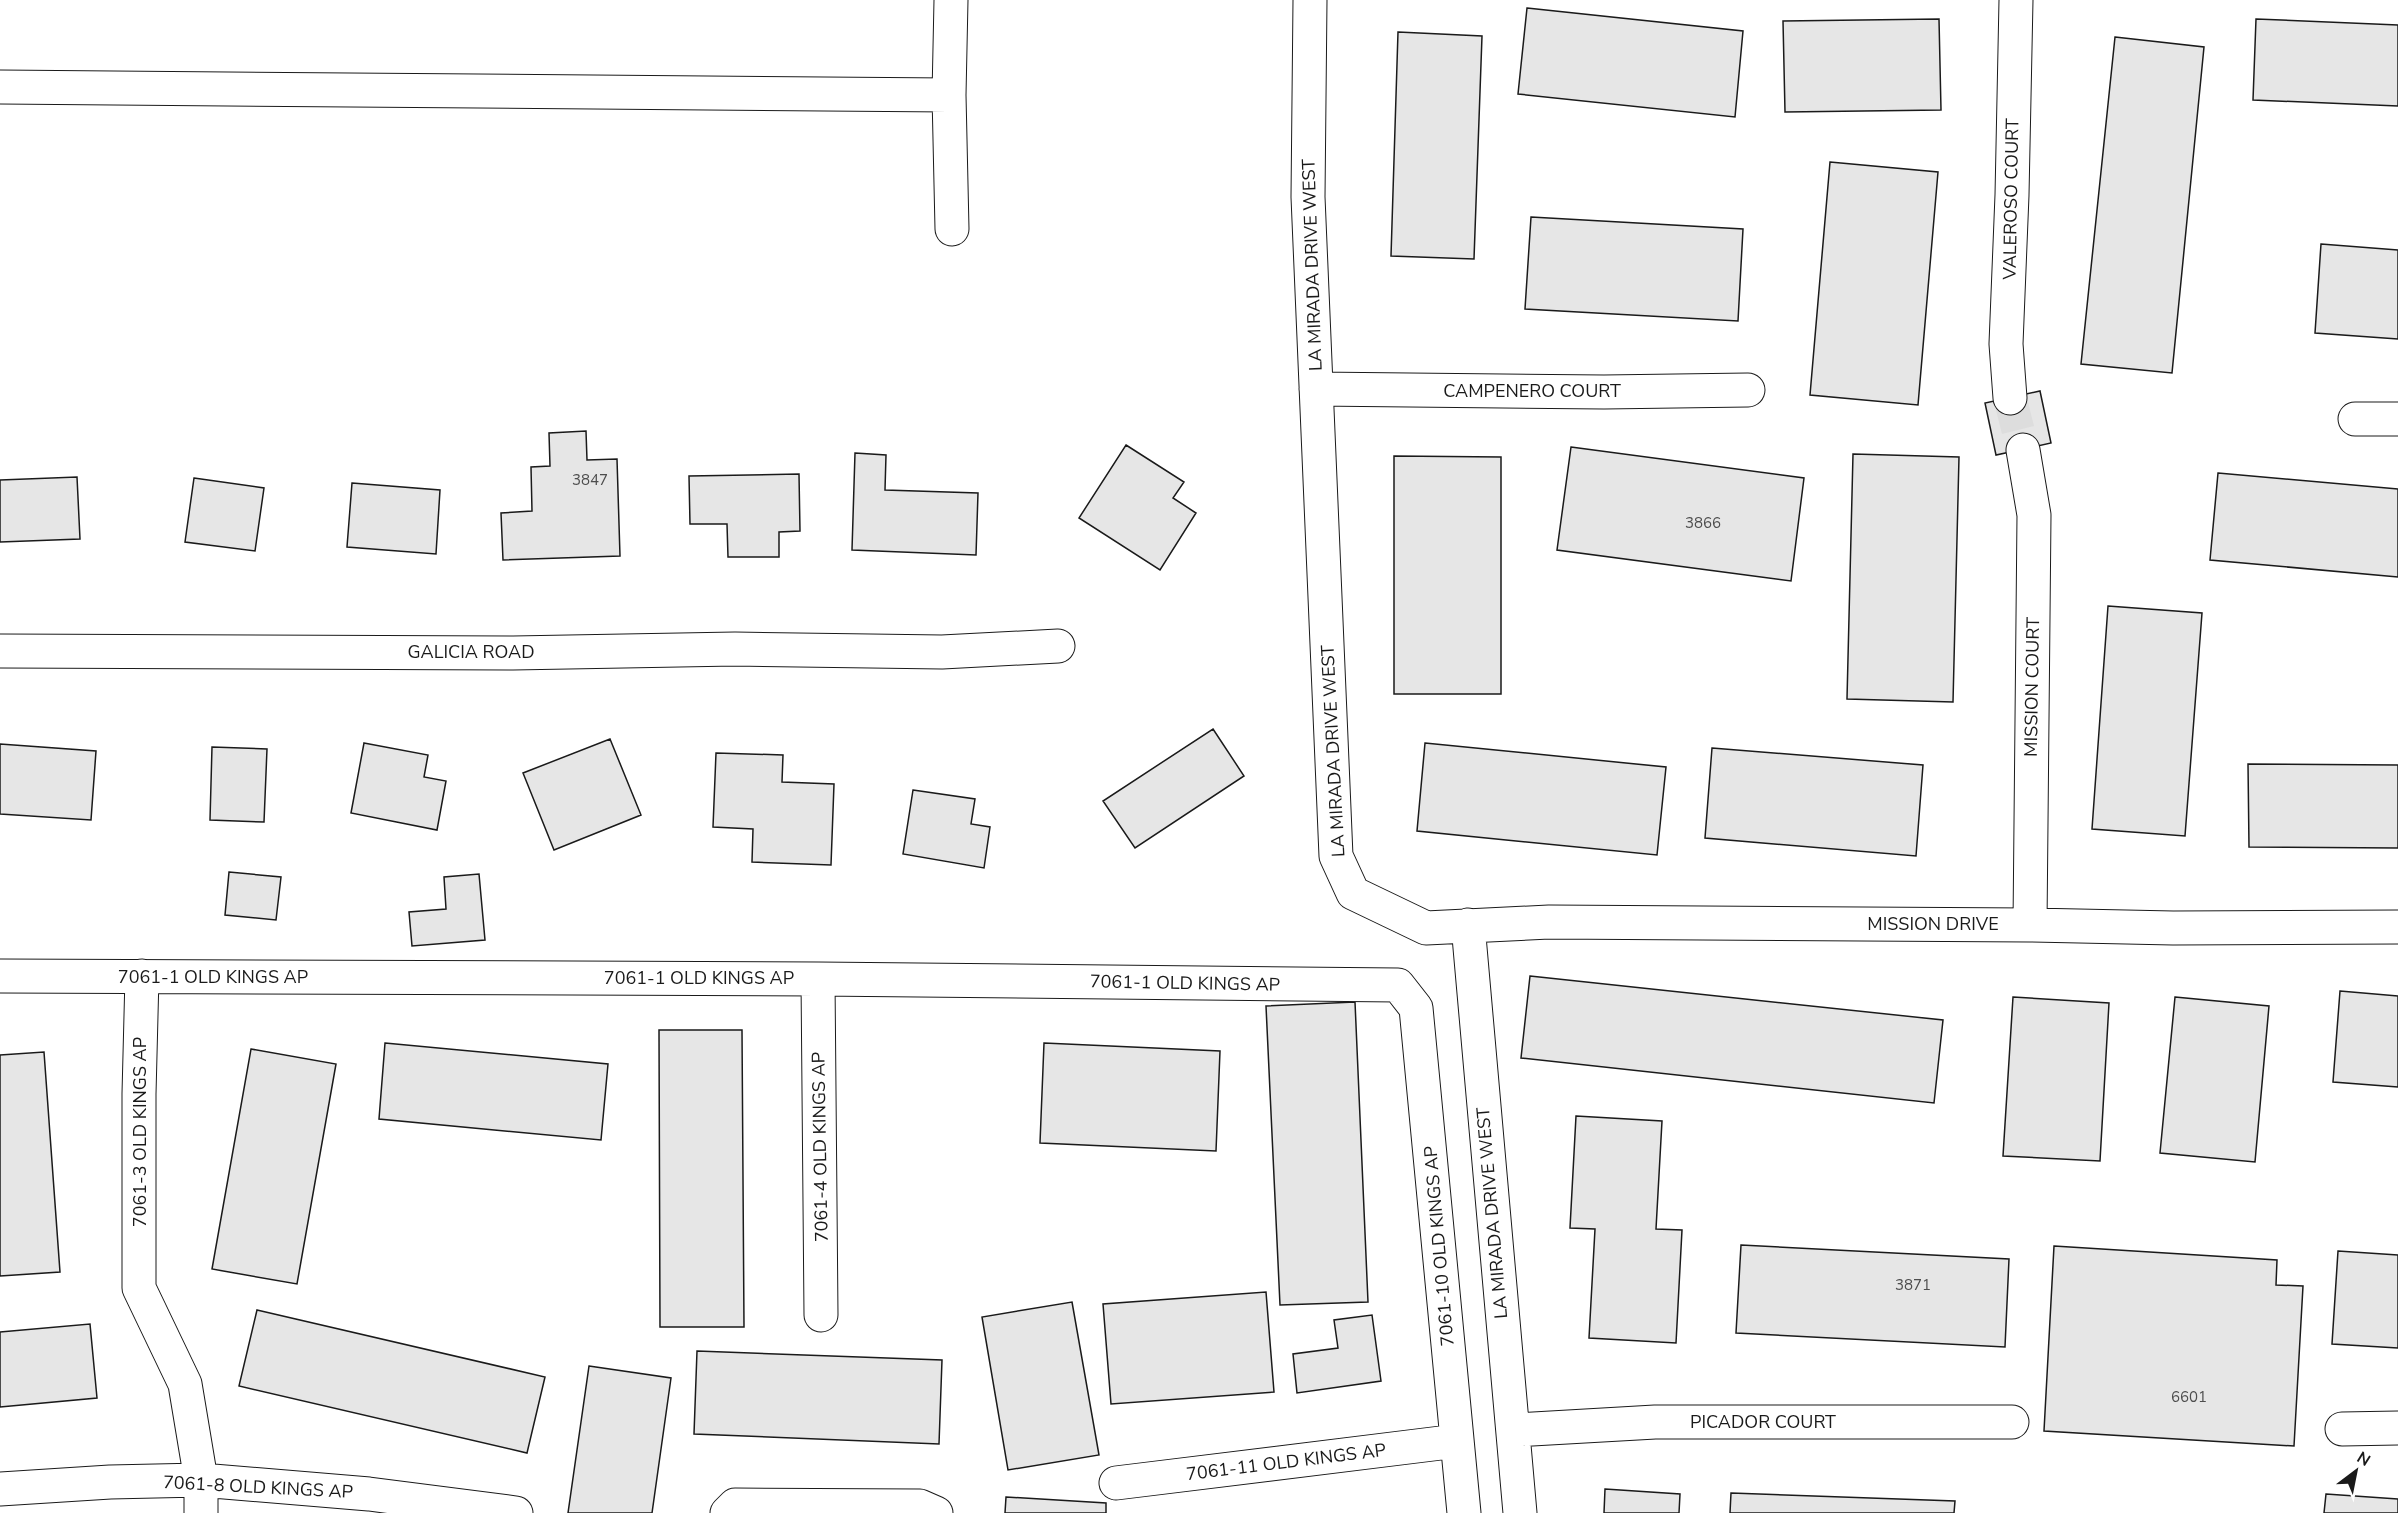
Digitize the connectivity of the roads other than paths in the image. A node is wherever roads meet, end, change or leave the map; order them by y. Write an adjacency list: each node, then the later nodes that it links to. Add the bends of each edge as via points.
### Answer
1 (951, 0): 5 (street)
2 (1310, 0): 7 (street, LA MIRADA DRIVE WEST, via 1308,197)
3 (2016, 0): 9 (street, VALEROSO COURT, via 2006,344)
4 (0, 87): 5 (street)
5 (949, 94): 6 (street)
6 (952, 229)
7 (1316, 389): 8 (street, CAMPENERO COURT); 15 (street, LA MIRADA DRIVE WEST, via 1336,856 1353,893 1426,928)
8 (1748, 390)
9 (2010, 398)
10 (2355, 419): 11 (street)
11 (2398, 419)
12 (2023, 450): 16 (street, MISSION COURT, via 2034,515)
13 (1058, 646): 14 (street, GALICIA ROAD, via 942,652)
14 (0, 651)
15 (1468, 925): 16 (street, MISSION DRIVE); 26 (street, LA MIRADA DRIVE WEST)
16 (2030, 925): 17 (street, MISSION DRIVE)
17 (2398, 927)
18 (0, 976): 19 (street, 7061-1 OLD KINGS AP)
19 (142, 976): 20 (street, 7061-1 OLD KINGS AP); 28 (street, 7061-3 OLD KINGS AP, via 139,1288 184,1384)
20 (818, 979): 21 (street, 7061-1 OLD KINGS AP); 22 (street, 7061-4 OLD KINGS AP)
21 (1398, 985): 27 (street, 7061-10 OLD KINGS AP, via 1416,1008)
22 (821, 1315)
23 (2012, 1422): 26 (street, PICADOR COURT, via 1655,1422)
24 (2398, 1428): 25 (street)
25 (2342, 1429)
26 (1514, 1430): 36 (street, LA MIRADA DRIVE WEST)
27 (1457, 1442): 29 (street, 7061-11 OLD KINGS AP); 35 (street, 7061-10 OLD KINGS AP)
28 (201, 1480): 30 (street, 7061-8 OLD KINGS AP); 31 (street); 32 (street, 7061-8 OLD KINGS AP, via 369,1494)
29 (1116, 1483)
30 (0, 1489)
31 (201, 1513)
32 (516, 1513)
33 (727, 1513): 34 (street, via 735,1506 920,1506)
34 (936, 1513)
35 (1464, 1513)
36 (1520, 1513)

